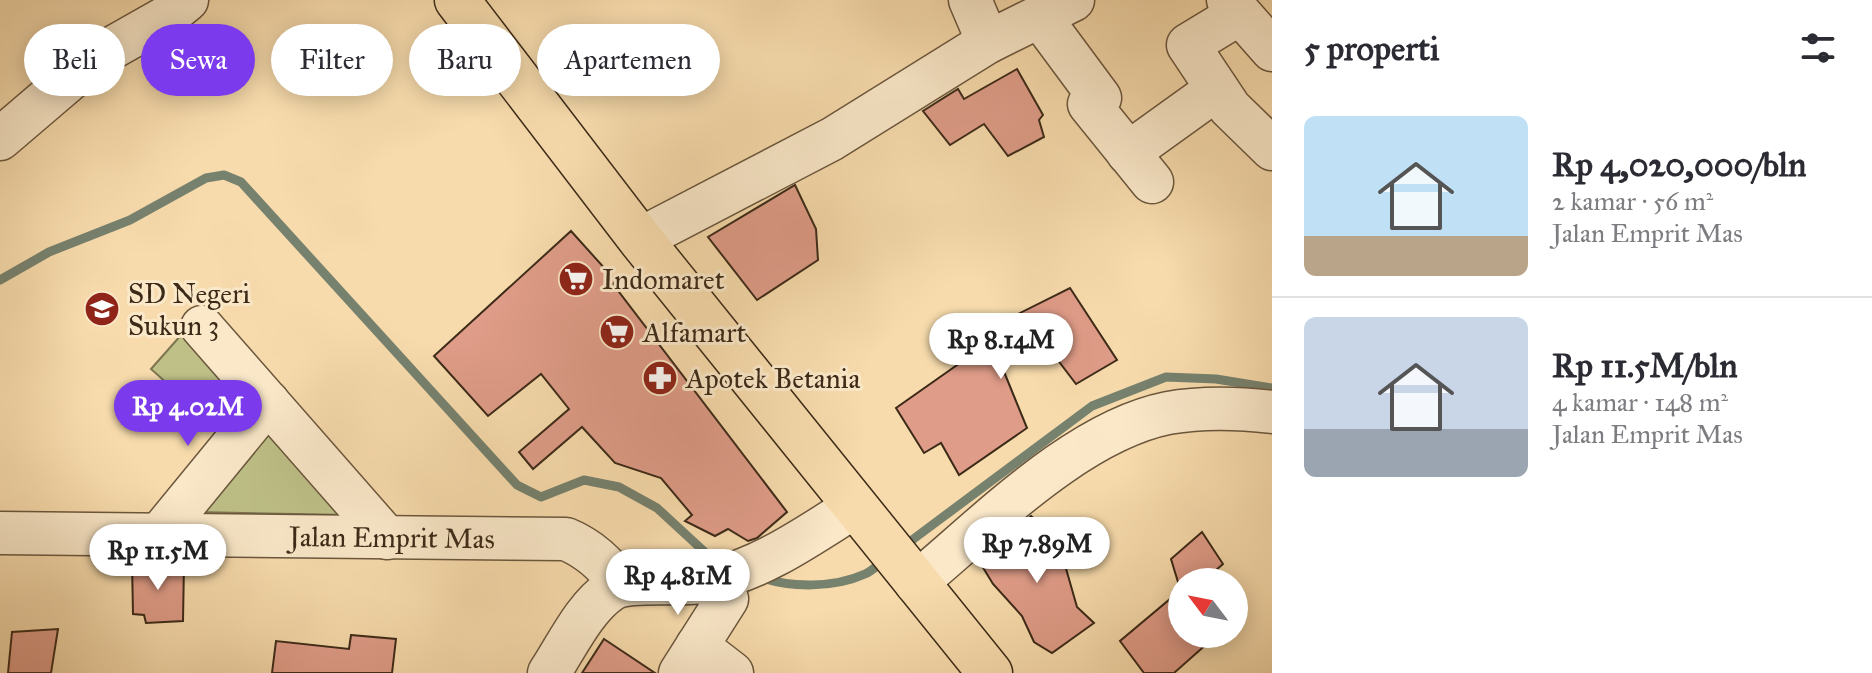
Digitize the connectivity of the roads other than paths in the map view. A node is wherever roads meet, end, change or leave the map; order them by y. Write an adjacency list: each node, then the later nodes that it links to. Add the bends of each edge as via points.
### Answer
1 (187, 0): 9 (street, via 96,57)
2 (457, 0): 11 (main road)
3 (970, 0): 6 (street)
4 (1234, 7): 7 (street); 8 (street, via 1188,45)
5 (1056, 8): 6 (street); 8 (street, via 1100,98 1089,104 1140,167)
6 (988, 42): 11 (street, via 832,139)
7 (1272, 50)
8 (1217, 89): 10 (street)
9 (0, 139)
10 (1272, 149)
11 (640, 239): 15 (main road)
12 (202, 327): 13 (street)
13 (268, 402): 17 (street); 18 (street)
14 (1272, 412): 20 (street, via 1233,408 1167,414 1118,431 1060,463)
15 (863, 518): 19 (street); 20 (main road)
16 (0, 533): 17 (street, Jalan Emprit Mas)
17 (159, 535): 18 (street, Jalan Emprit Mas)
18 (387, 538): 21 (street, Jalan Emprit Mas, via 566,539 601,560)
19 (731, 573): 21 (street); 22 (street, via 727,599)
20 (913, 580): 25 (main road)
21 (621, 584): 23 (street, via 595,605)
22 (688, 659): 24 (street)
23 (549, 673)
24 (732, 673)
25 (990, 673)

